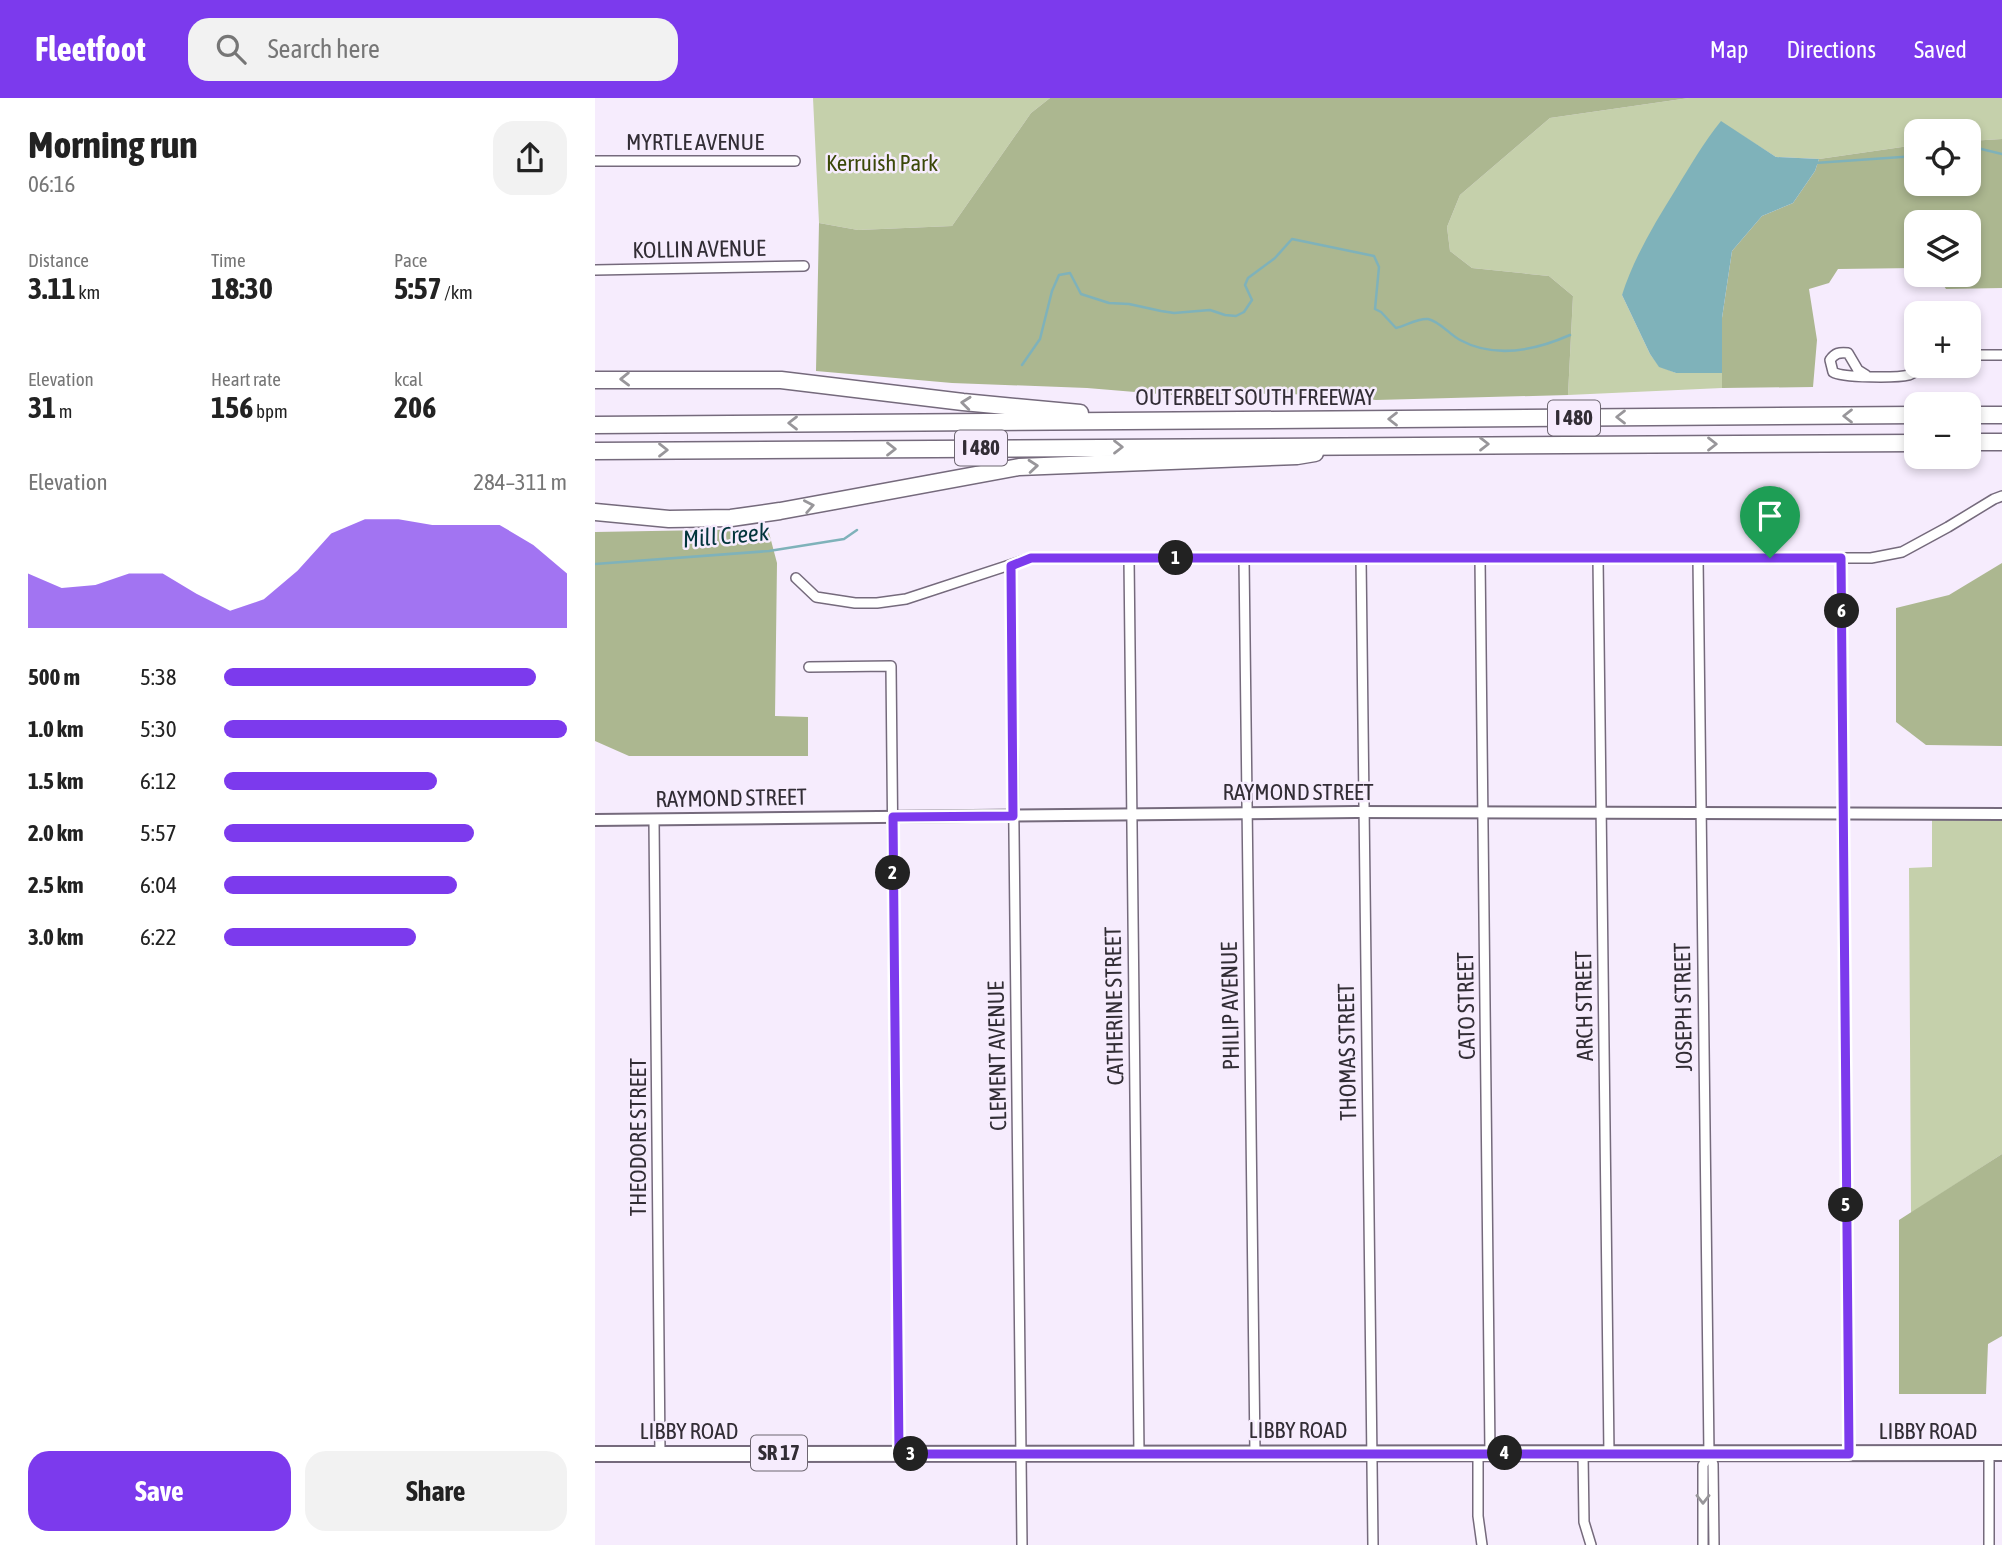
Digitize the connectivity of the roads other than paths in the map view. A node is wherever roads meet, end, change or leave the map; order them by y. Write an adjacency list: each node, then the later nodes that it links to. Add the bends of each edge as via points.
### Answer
1 (595, 161): 2 (street, MYRTLE AVENUE)
2 (795, 161)
3 (804, 266): 4 (street, KOLLIN AVENUE)
4 (595, 270)
5 (1981, 355): 6 (street)
6 (2002, 355)
7 (1866, 375): 8 (street)
8 (1904, 375)
9 (595, 380): 13 (highway, one-way to 9, via 781,380)
10 (1904, 415): 13 (highway, OUTERBELT SOUTH FREEWAY / I 480, one-way to 13)
11 (1981, 415): 12 (highway)
12 (2002, 415)
13 (1131, 421): 14 (highway, OUTERBELT SOUTH FREEWAY / I 480, one-way to 14)
14 (595, 425)
15 (1981, 442): 16 (highway)
16 (2002, 442)
17 (1904, 443): 18 (highway, OUTERBELT SOUTH FREEWAY / I 480, one-way to 17)
18 (1367, 444): 19 (highway, OUTERBELT SOUTH FREEWAY / I 480, one-way to 18); 21 (highway, one-way to 18, via 669,519 731,518 1019,467 1297,456)
19 (595, 451)
20 (2002, 496): 28 (street, via 1902,552)
21 (595, 512)
22 (1129, 558): 23 (street); 29 (street, via 1031,558); 38 (street, CATHERINE STREET)
23 (1244, 558): 24 (street); 35 (street, PHILIP AVENUE)
24 (1361, 558): 25 (street); 32 (street, THOMAS STREET)
25 (1480, 558): 26 (street); 36 (street, CATO STREET)
26 (1598, 558): 27 (street); 33 (street, ARCH STREET)
27 (1698, 558): 28 (street); 34 (street, JOSEPH STREET)
28 (1841, 558): 37 (street)
29 (1011, 566): 30 (street, via 906,599 877,603 816,597); 40 (street, CLEMENT AVENUE)
30 (796, 578)
31 (809, 667): 41 (street, via 891,666)
32 (1364, 812): 35 (street, RAYMOND STREET); 36 (street, RAYMOND STREET); 45 (street, THOMAS STREET)
33 (1601, 812): 34 (street, RAYMOND STREET); 36 (street, RAYMOND STREET); 54 (street, ARCH STREET)
34 (1700, 812): 37 (street, RAYMOND STREET); 56 (street, JOSEPH STREET)
35 (1247, 813): 38 (street, RAYMOND STREET); 44 (street, PHILIP AVENUE)
36 (1482, 813): 46 (street, CATO STREET)
37 (1843, 813): 39 (street, RAYMOND STREET); 55 (street)
38 (1131, 814): 40 (street, RAYMOND STREET); 52 (street, CATHERINE STREET)
39 (2002, 814)
40 (1013, 816): 41 (street, RAYMOND STREET); 51 (street, CLEMENT AVENUE)
41 (893, 817): 43 (street, RAYMOND STREET); 50 (street)
42 (595, 820): 43 (street, RAYMOND STREET)
43 (654, 820): 49 (street, THEODORE STREET)
44 (1255, 1453): 45 (main road, LIBBY ROAD / SR 17); 52 (main road, LIBBY ROAD / SR 17)
45 (1372, 1453): 46 (main road, LIBBY ROAD / SR 17); 58 (street, THOMAS STREET)
46 (1484, 1453): 53 (main road, LIBBY ROAD / SR 17); 59 (street, CATO STREET, via 1478,1516)
47 (1995, 1453): 55 (main road, LIBBY ROAD / SR 17); 63 (street)
48 (595, 1454): 49 (main road, LIBBY ROAD / SR 17)
49 (660, 1454): 50 (main road, LIBBY ROAD / SR 17)
50 (899, 1454): 51 (main road, LIBBY ROAD / SR 17)
51 (1020, 1454): 52 (main road, LIBBY ROAD / SR 17); 57 (street, CLEMENT AVENUE)
52 (1139, 1454)
53 (1583, 1454): 54 (main road, LIBBY ROAD / SR 17); 60 (street, via 1584,1522)
54 (1609, 1454): 56 (main road, LIBBY ROAD / SR 17)
55 (1849, 1454): 56 (main road, LIBBY ROAD / SR 17)
56 (1709, 1455): 61 (street, one-way to 61, via 1703,1465); 62 (street, via 1714,1466)
57 (1022, 1545)
58 (1373, 1545)
59 (1482, 1545)
60 (1591, 1545)
61 (1703, 1545)
62 (1714, 1545)
63 (1989, 1545)

